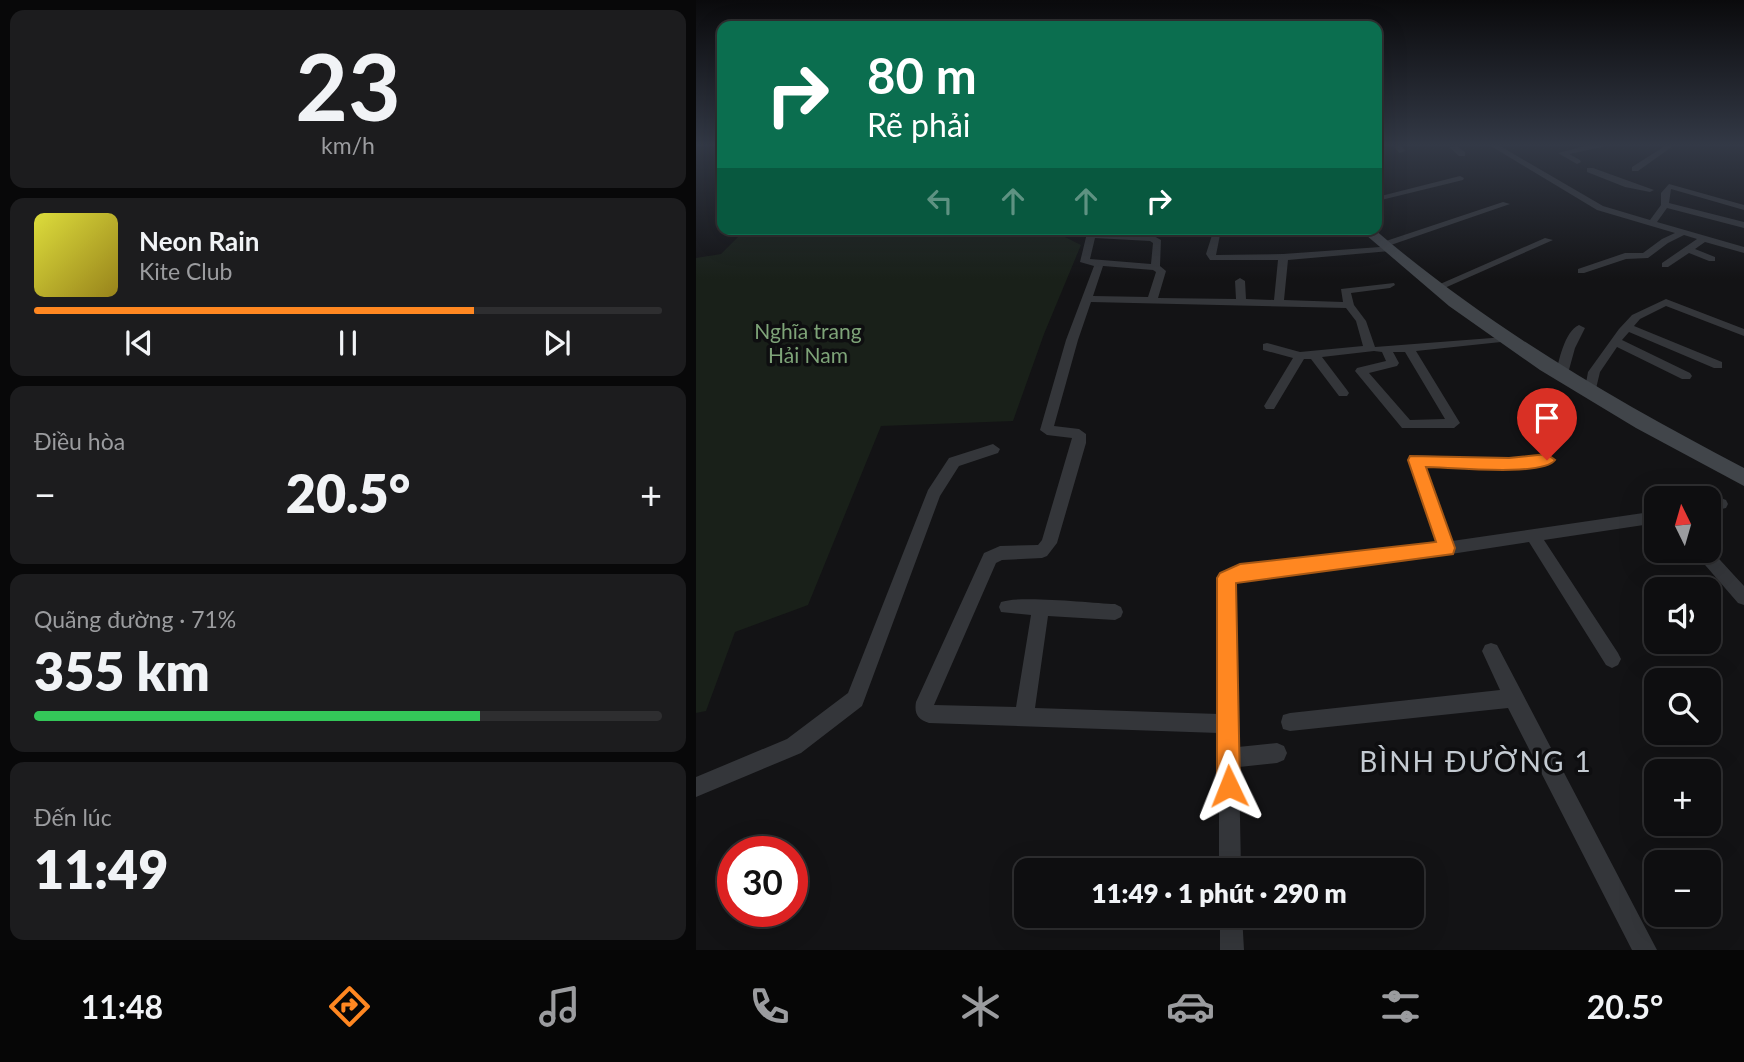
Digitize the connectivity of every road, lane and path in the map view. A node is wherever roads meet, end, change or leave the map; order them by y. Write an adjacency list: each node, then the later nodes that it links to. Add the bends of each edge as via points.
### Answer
1 (1411, 190): 5 (street)
2 (1570, 190): 9 (street, via 1600,208)
3 (1668, 190): 7 (street)
4 (1684, 190): 8 (street)
5 (1382, 198)
6 (1506, 204): 18 (street)
7 (1666, 205): 9 (street); 10 (street)
8 (1744, 208)
9 (1652, 223): 11 (street)
10 (1744, 225)
11 (1682, 233): 16 (street); 26 (street, via 1645,256 1616,258)
12 (1091, 235): 23 (street, via 1085,262)
13 (1122, 235): 25 (street, via 1158,242)
14 (1216, 235): 21 (street, via 1213,258)
15 (1372, 235): 18 (main road)
16 (1703, 239): 19 (street); 20 (street)
17 (1548, 240): 29 (street)
18 (1385, 247): 21 (street); 29 (main road)
19 (1688, 249): 22 (street); 24 (street)
20 (1744, 250)
21 (1283, 257): 33 (street)
22 (1712, 259)
23 (1099, 264): 25 (street); 30 (street)
24 (1665, 265)
25 (1155, 267): 31 (street, via 1160,271)
26 (1582, 271)
27 (1240, 281): 32 (street)
28 (1390, 285): 34 (street, via 1345,291)
29 (1436, 288): 38 (main road)
30 (1086, 299): 31 (street); 65 (street, via 1047,430 1079,435 1049,543 1042,551 1000,553 990,558 924,710 929,714)
31 (1152, 300): 32 (street)
32 (1241, 302): 33 (street)
33 (1279, 303): 34 (street)
34 (1349, 305): 41 (street, via 1361,321)
35 (1627, 327): 37 (street, via 1636,317 1666,302); 39 (street); 45 (street)
36 (1579, 328): 47 (street)
37 (1742, 333)
38 (1501, 339): 43 (street); 47 (main road)
39 (1616, 342): 46 (street); 49 (street, via 1594,372)
40 (1267, 347): 44 (street)
41 (1370, 349): 42 (street); 44 (street)
42 (1386, 349): 43 (street); 43 (street, via 1393,363 1357,372 1407,425 1454,423)
43 (1409, 349)
44 (1307, 355): 48 (street); 50 (street)
45 (1718, 365)
46 (1686, 376)
47 (1561, 377): 49 (main road)
48 (1343, 393)
49 (1590, 394): 53 (main road)
50 (1270, 406)
51 (993, 449): 70 (street, via 954,462 933,494 855,699 794,746)
52 (1547, 460): 56 (street, via 1509,464 1416,460)
53 (1744, 478)
54 (1644, 519): 55 (street)
55 (1533, 536): 56 (street); 63 (street)
56 (1447, 548): 67 (street, via 1240,572 1227,578)
57 (1715, 564): 58 (street)
58 (1744, 598)
59 (1007, 607): 60 (street)
60 (1041, 608): 61 (street); 65 (street)
61 (1115, 612)
62 (1491, 651): 64 (street)
63 (1612, 659)
64 (1513, 698): 66 (street); 74 (street)
65 (1024, 716): 67 (street)
66 (1290, 722)
67 (1227, 724): 69 (street)
68 (1277, 753): 69 (street)
69 (1228, 758): 71 (street)
70 (696, 787)
71 (1230, 858)
72 (1231, 928): 73 (street)
73 (1232, 950)
74 (1645, 950)

